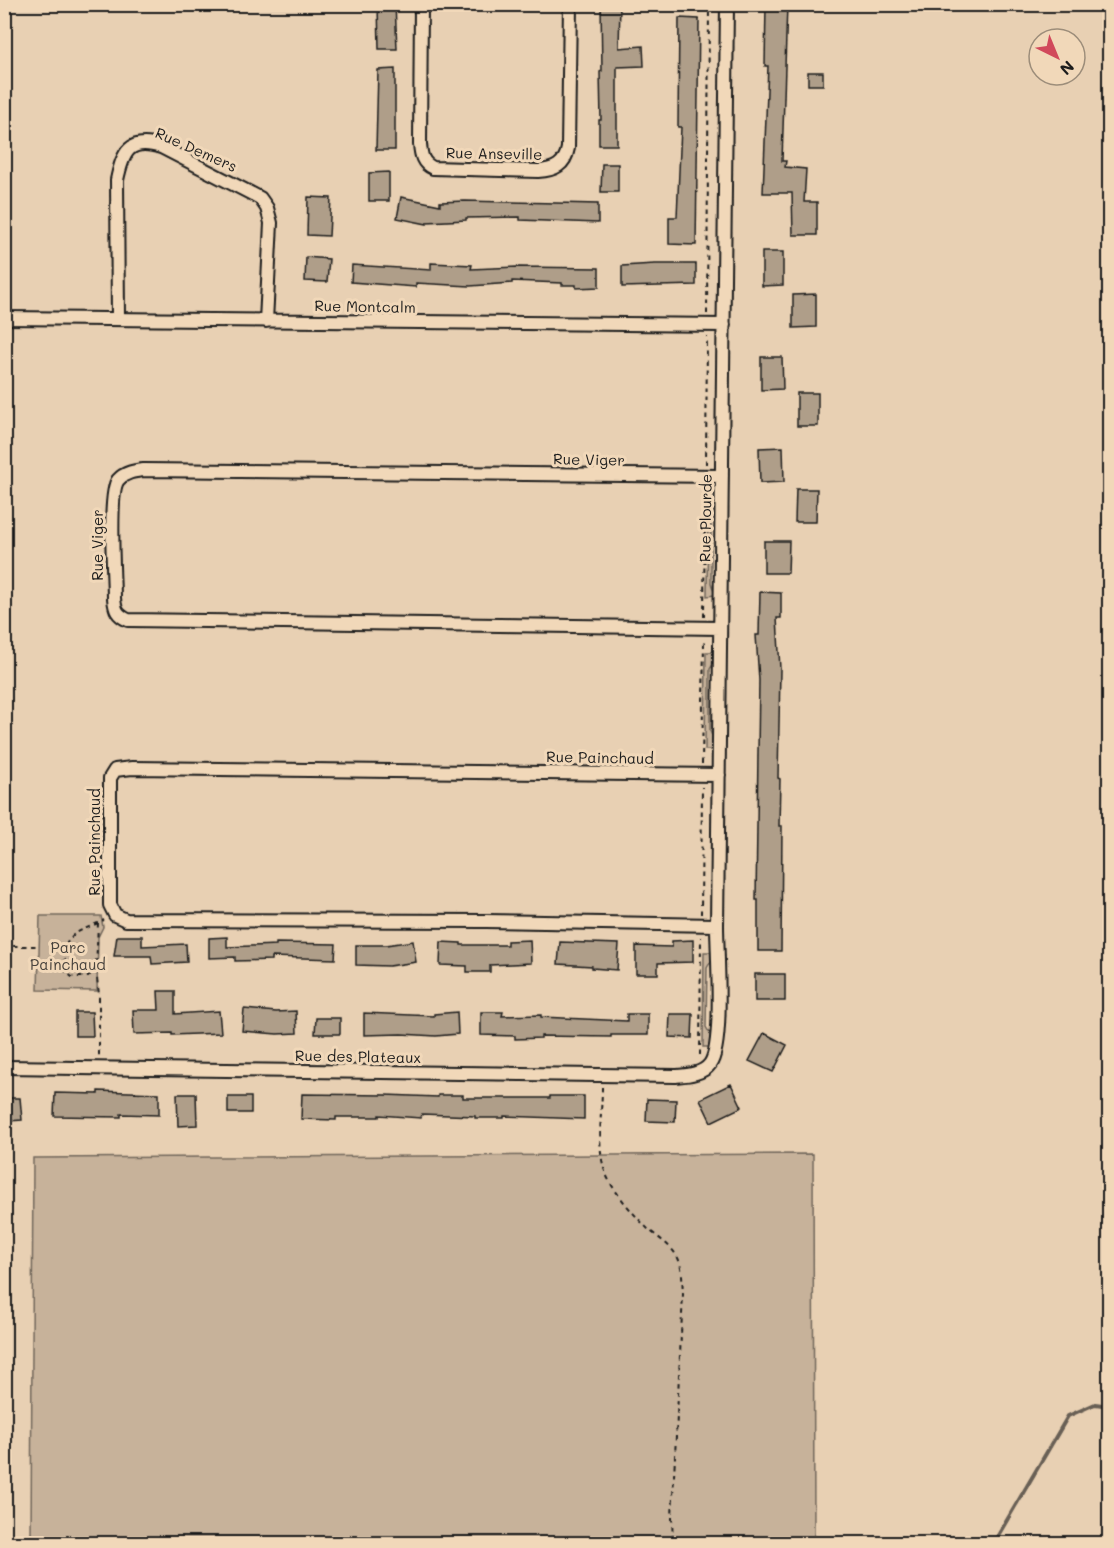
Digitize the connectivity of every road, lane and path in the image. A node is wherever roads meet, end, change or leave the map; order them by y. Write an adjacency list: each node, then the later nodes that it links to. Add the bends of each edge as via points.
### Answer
1 (421, 4): 2 (street, Rue Anseville, via 420,144 426,165 538,171 552,170 567,158)
2 (570, 4)
3 (709, 4): 8 (path)
4 (727, 4): 9 (street, Rue Plourde)
5 (4, 318): 6 (street, Rue Montcalm)
6 (117, 319): 7 (street, Rue Montcalm); 7 (street, Rue Demers, via 117,180 127,152 145,142 260,198 267,208 271,223)
7 (266, 321): 8 (street, Rue Montcalm)
8 (707, 325): 9 (street, Rue Montcalm); 10 (path)
9 (724, 325): 11 (street, Rue Plourde)
10 (706, 476): 11 (street, Rue Viger); 12 (path); 12 (street, Rue Viger, via 144,470 120,477 113,502 115,610 128,620)
11 (722, 477): 13 (street, Rue Plourde)
12 (704, 628): 13 (street, Rue Viger); 14 (path)
13 (720, 628): 15 (street, Rue Plourde)
14 (702, 775): 15 (street, Rue Painchaud); 16 (street, Rue Painchaud, via 123,768 111,778 110,905); 18 (path)
15 (719, 775): 19 (street, Rue Plourde)
16 (115, 915): 17 (path); 18 (street, Rue Painchaud, via 126,920)
17 (98, 923): 22 (path); 22 (path, via 76,932 67,942 65,967 68,975 83,978)
18 (701, 925): 19 (street, Rue Painchaud); 25 (path)
19 (717, 925): 25 (street, Rue Plourde, via 718,1032 716,1052)
20 (4, 946): 21 (path)
21 (39, 946)
22 (96, 969): 24 (path)
23 (4, 1067): 24 (street, Rue des Plateaux)
24 (99, 1069): 26 (street, Rue des Plateaux)
25 (704, 1069): 26 (street, Rue des Plateaux, via 676,1076)
26 (603, 1075): 27 (path, via 601,1146 606,1174 625,1203 668,1245 682,1270)
27 (673, 1544)

